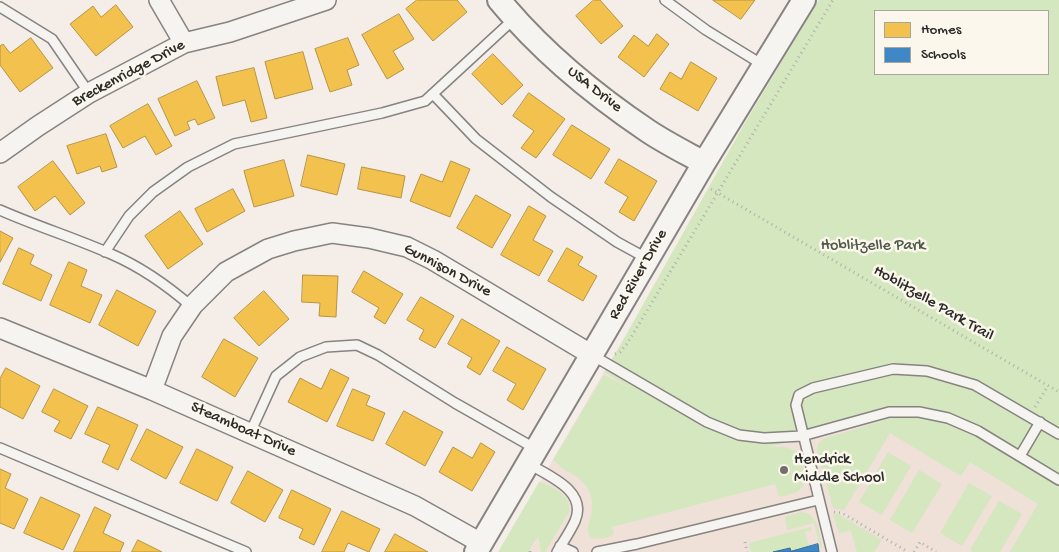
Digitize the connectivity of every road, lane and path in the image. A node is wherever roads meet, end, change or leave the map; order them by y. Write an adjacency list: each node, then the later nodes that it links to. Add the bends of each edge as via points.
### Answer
1 (159, 0): 9 (street)
2 (326, 0): 9 (street, Breckenridge Drive, via 230,32)
3 (498, 0): 8 (street, USA Drive)
4 (665, 0): 10 (lane)
5 (804, 0): 10 (street, Red River Drive)
6 (833, 0): 16 (path)
7 (0, 7): 11 (lane, via 52,39)
8 (515, 18): 12 (lane); 14 (street, USA Drive, via 539,44 594,92 649,132)
9 (184, 43): 11 (street, Breckenridge Drive)
10 (765, 67): 14 (street, Red River Drive)
11 (89, 93): 13 (street, Breckenridge Drive)
12 (433, 94): 18 (lane, via 425,101 382,113 234,144 188,166 129,216); 19 (lane, via 476,139 528,179 617,242)
13 (0, 153)
14 (704, 163): 19 (street, Red River Drive)
15 (708, 187): 16 (path, Hoblitzelle Park Trail)
16 (717, 193): 22 (path, via 627,344); 24 (path, Hoblitzelle Park Trail)
17 (0, 210): 18 (lane)
18 (105, 252): 20 (lane, via 147,272)
19 (648, 259): 23 (street, Red River Drive)
20 (192, 307): 23 (street, Gunnison Drive, via 226,272 268,249 332,233 406,247); 25 (street, Gunnison Drive, via 172,336)
21 (0, 328): 25 (street, Steamboat Drive)
22 (614, 354)
23 (592, 355): 31 (lane, via 706,422 739,435 764,438); 34 (street, Red River Drive)
24 (1048, 386): 26 (path, Hoblitzelle Park Trail); 27 (path)
25 (152, 390): 29 (street, Steamboat Drive)
26 (1059, 392)
27 (1029, 416): 28 (lane); 31 (lane, via 974,385 927,371 893,369 812,388 799,396 796,405)
28 (1040, 422): 30 (lane); 33 (lane)
29 (250, 433): 34 (lane, via 276,376 300,357 326,347 356,345 455,403); 39 (street, Steamboat Drive, via 415,506)
30 (1059, 434)
31 (802, 436): 33 (lane, via 889,412 919,412 948,418 978,431); 36 (lane)
32 (0, 448): 41 (lane)
33 (1020, 456): 35 (lane)
34 (533, 457): 39 (street, Red River Drive); 40 (lane, via 574,495 578,509 575,521)
35 (1059, 480)
36 (818, 500): 37 (lane); 43 (lane)
37 (821, 511): 45 (lane); 46 (path, via 842,514)
38 (744, 542): 44 (path)
39 (478, 548)
40 (558, 549): 42 (lane)
41 (246, 552)
42 (573, 552)
43 (596, 552)
44 (747, 552)
45 (832, 552)
46 (908, 552)
47 (914, 552): 48 (path, via 920,542)
48 (936, 552)

